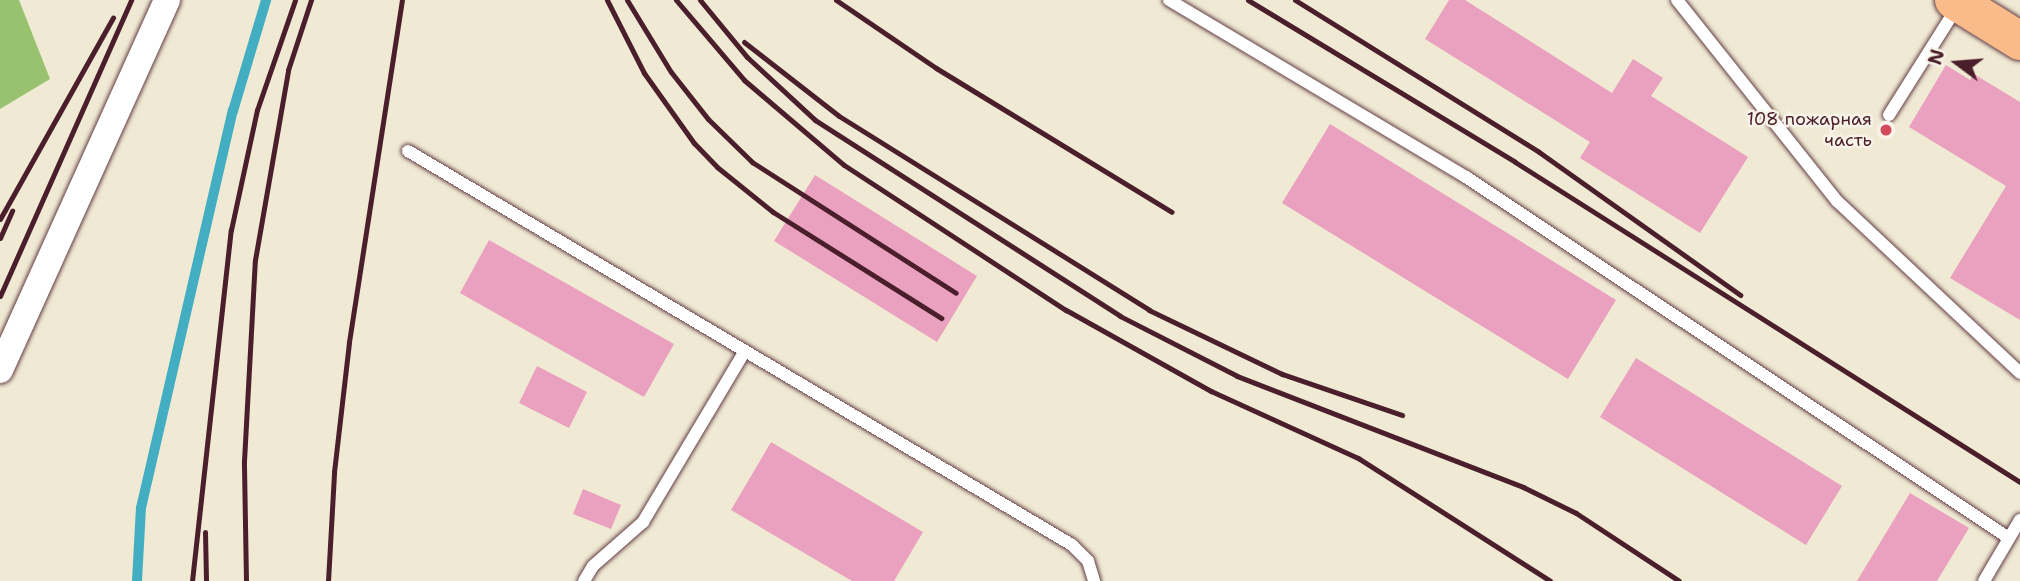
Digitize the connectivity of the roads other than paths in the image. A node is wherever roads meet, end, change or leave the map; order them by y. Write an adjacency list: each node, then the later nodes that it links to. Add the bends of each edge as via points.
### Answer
1 (167, 0): 9 (street)
2 (1169, 0): 12 (lane, via 1466,177)
3 (1677, 0): 10 (lane, via 1837,201)
4 (1956, 2): 5 (main road); 6 (lane)
5 (2020, 41)
6 (1889, 115)
7 (408, 151): 8 (lane)
8 (745, 351): 13 (lane, via 643,522 593,566); 14 (lane, via 1072,545 1088,561)
9 (0, 370)
10 (2020, 373)
11 (2020, 520): 12 (lane)
12 (2009, 538): 15 (lane)
13 (584, 581)
14 (1094, 581)
15 (1983, 581)

